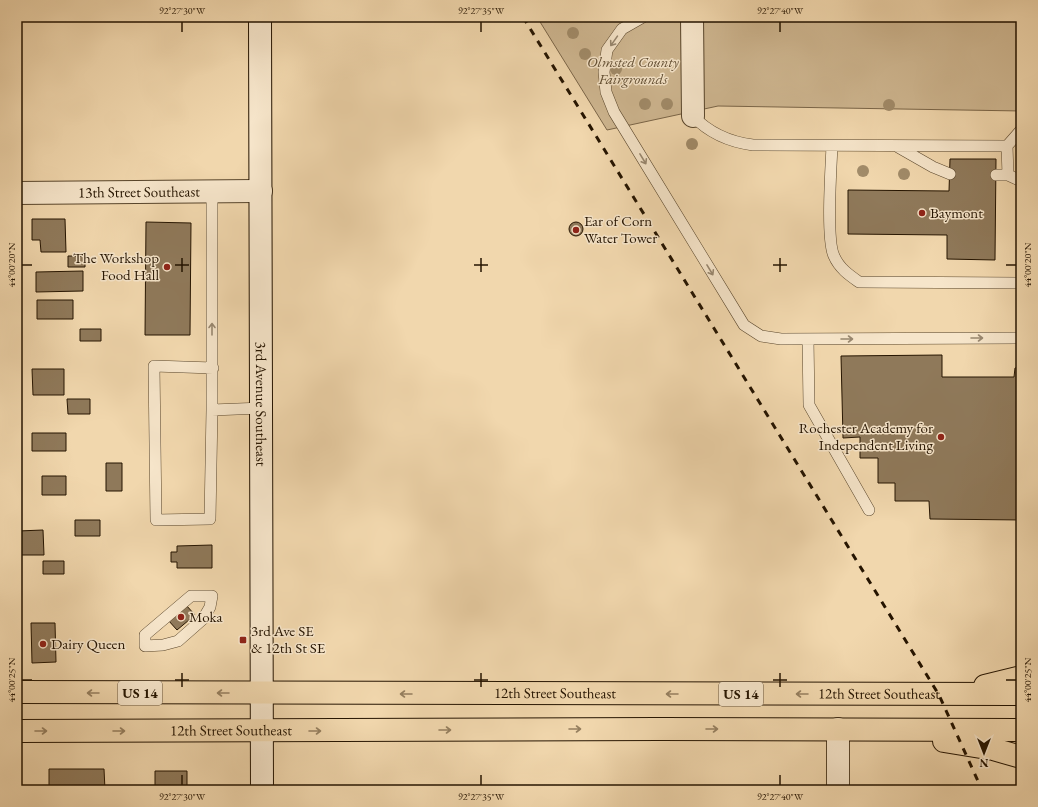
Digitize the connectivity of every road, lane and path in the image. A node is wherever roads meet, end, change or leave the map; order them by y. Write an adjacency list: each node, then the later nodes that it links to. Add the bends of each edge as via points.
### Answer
1 (260, 17): 13 (main road, 3rd Avenue Southeast)
2 (643, 17): 18 (lane, one-way to 18, via 622,29 607,50 604,72 606,92 614,112 744,325 761,336)
3 (692, 17): 4 (main road)
4 (693, 116): 6 (lane, via 702,126 735,143)
5 (1021, 130): 7 (lane)
6 (832, 146): 8 (lane); 16 (lane, via 830,236 833,256 843,270 859,282)
7 (1007, 146): 8 (lane); 11 (lane)
8 (897, 147): 9 (lane)
9 (950, 174)
10 (996, 175): 11 (lane)
11 (1008, 175): 12 (lane)
12 (1021, 181)
13 (261, 191): 14 (main road, 13th Street Southeast); 20 (main road, 3rd Avenue Southeast)
14 (212, 192): 15 (main road, 13th Street Southeast); 19 (lane, one-way to 14)
15 (17, 193)
16 (1021, 283)
17 (1021, 338): 18 (lane, one-way to 17)
18 (808, 339): 22 (lane, via 809,405)
19 (212, 368): 21 (lane); 21 (lane, via 154,366 156,520 210,519)
20 (262, 408): 21 (lane); 26 (main road, 3rd Avenue Southeast)
21 (212, 410)
22 (869, 510)
23 (212, 596): 23 (lane, via 210,607 203,619 178,641 145,646 145,635 191,596)
24 (1021, 677): 27 (main road)
25 (17, 692): 26 (main road, 12th Street Southeast / US 14, one-way to 25)
26 (262, 693): 27 (main road, 12th Street Southeast / US 14, one-way to 26); 33 (main road, 3rd Avenue Southeast)
27 (945, 694): 28 (main road, 12th Street Southeast / US 14)
28 (1021, 694)
29 (838, 729): 30 (main road, 12th Street Southeast); 33 (main road, 12th Street Southeast, one-way to 29); 36 (main road)
30 (862, 730): 31 (main road, 12th Street Southeast); 34 (main road, via 973,745)
31 (1021, 730)
32 (17, 731): 33 (main road, 12th Street Southeast, one-way to 33)
33 (262, 732): 35 (main road, 3rd Avenue Southeast)
34 (1021, 757)
35 (262, 790)
36 (838, 790)

